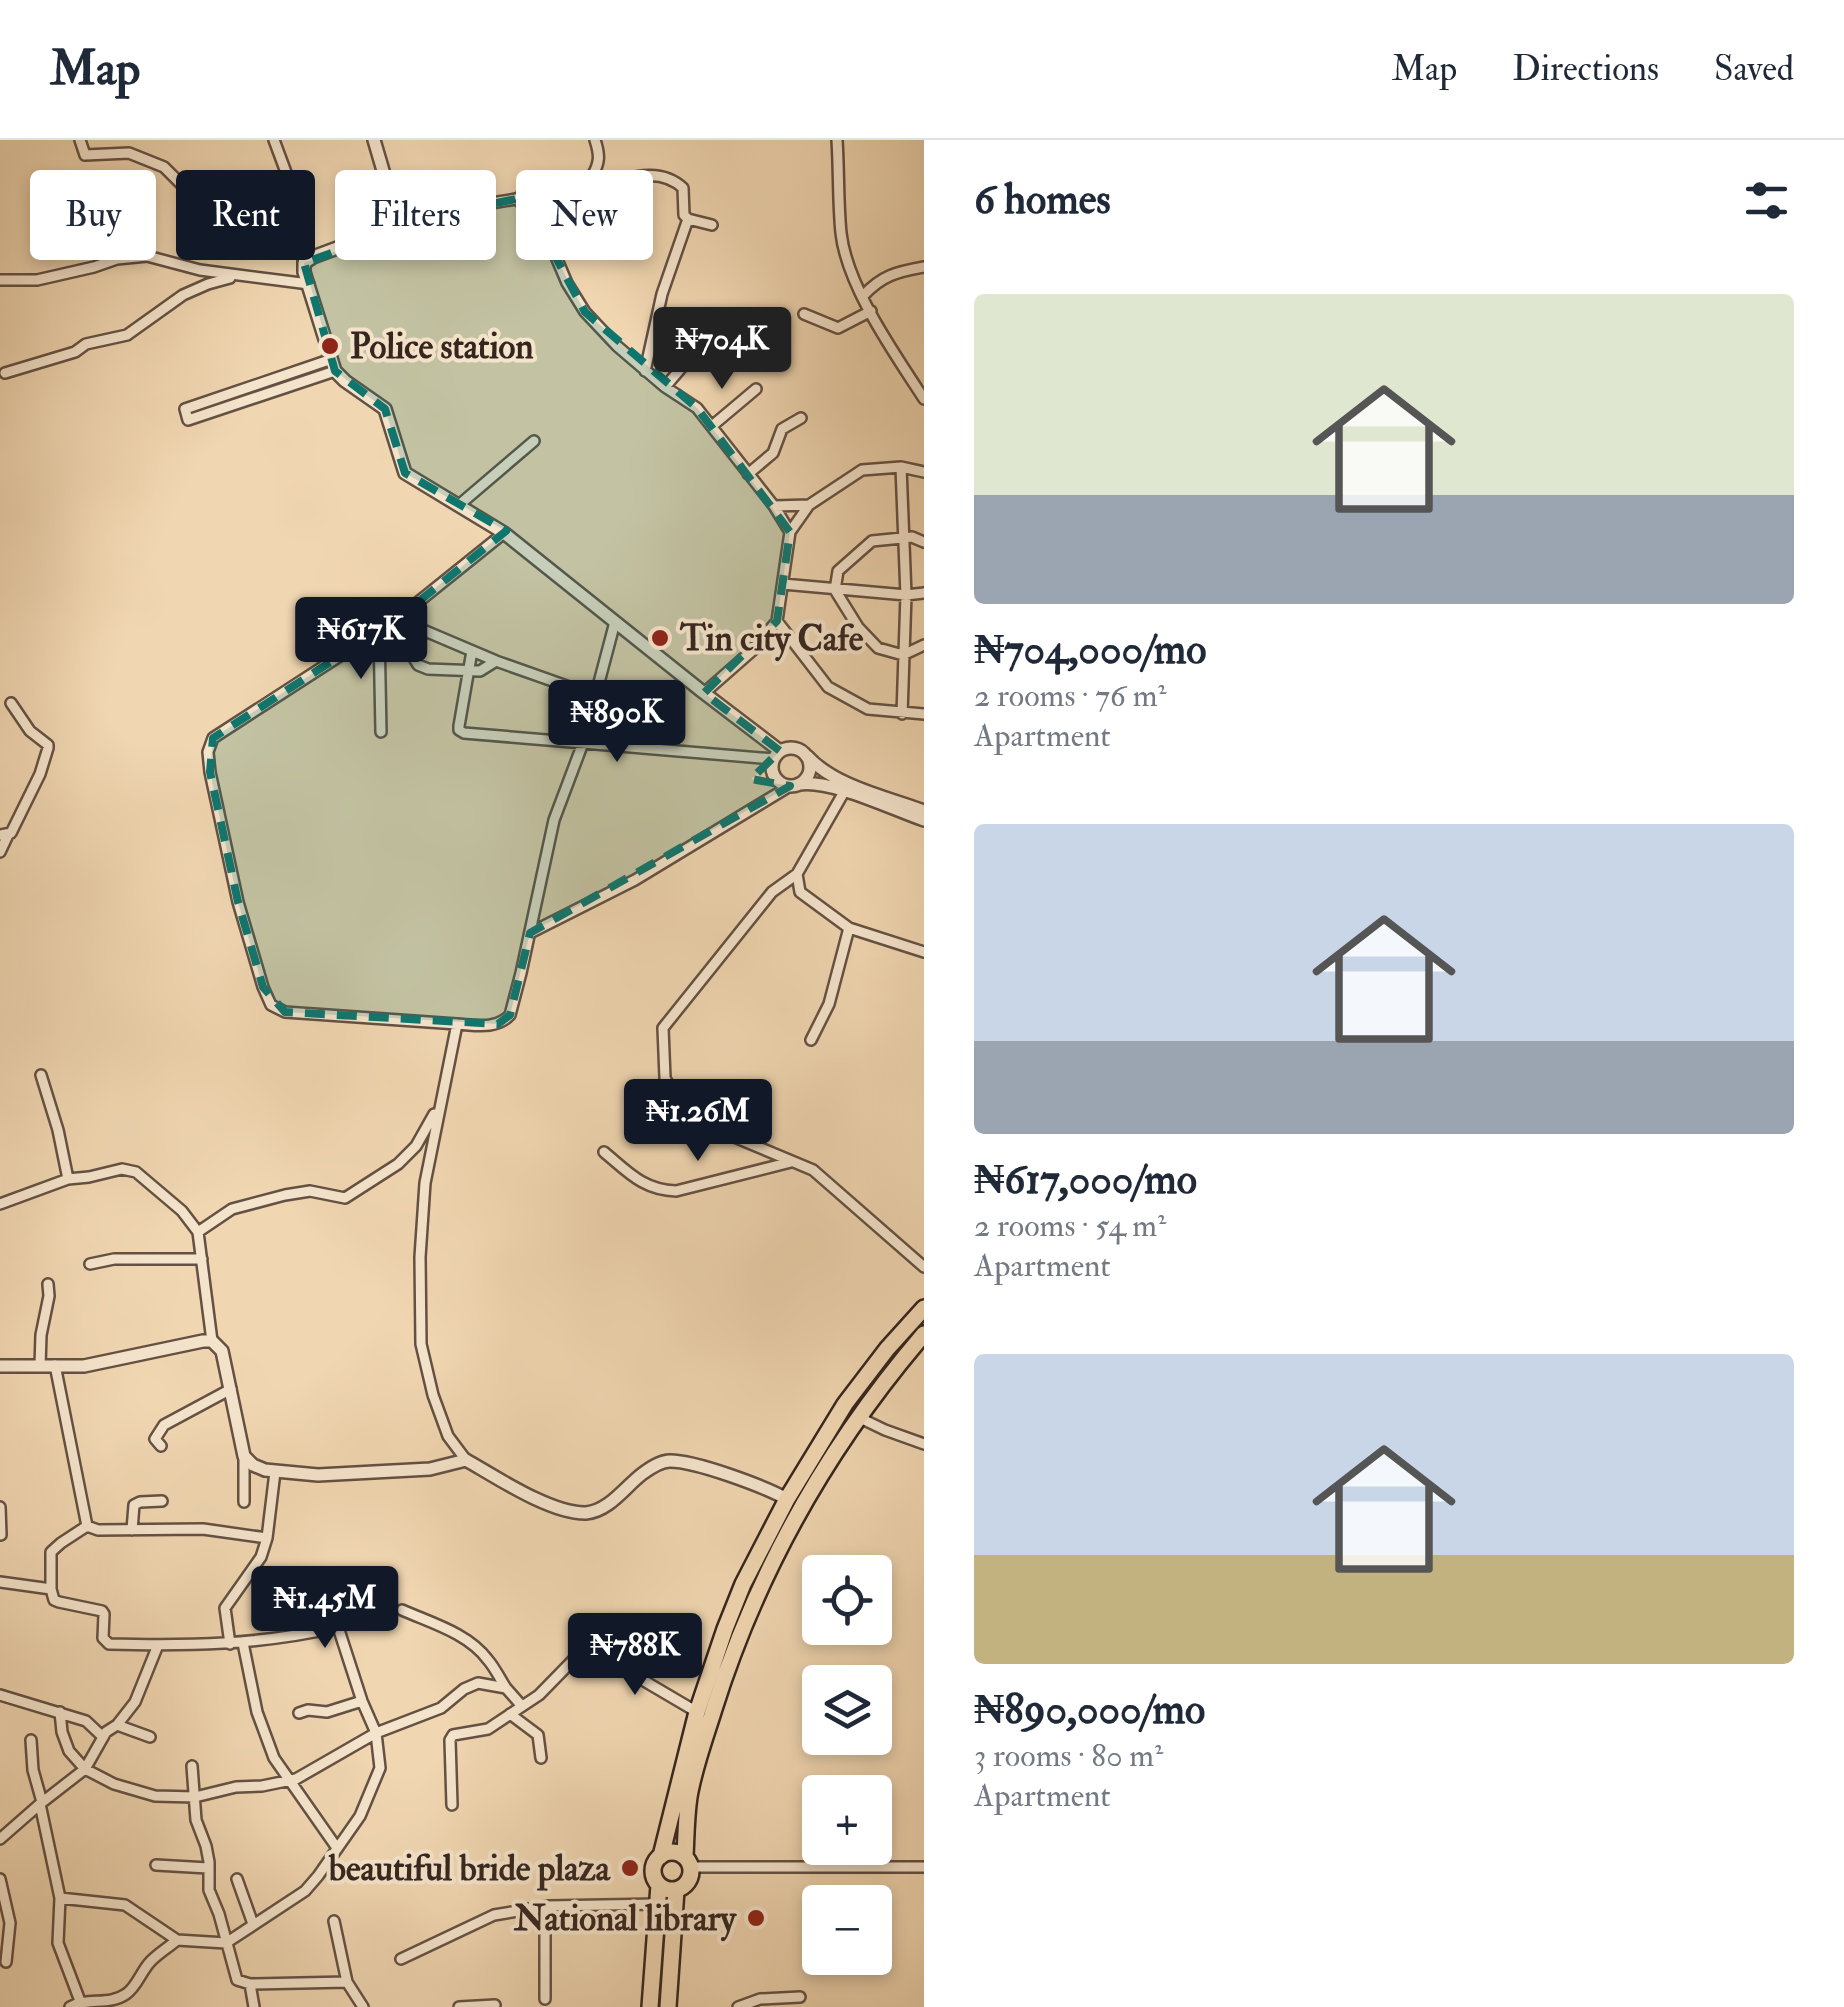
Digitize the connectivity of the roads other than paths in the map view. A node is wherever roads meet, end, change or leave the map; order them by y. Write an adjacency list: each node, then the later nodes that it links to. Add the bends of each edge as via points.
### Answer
1 (80, 140): 10 (street, via 85,155 129,153 164,166)
2 (274, 140): 6 (street)
3 (374, 140): 7 (street)
4 (595, 140): 8 (street)
5 (838, 140): 25 (street, via 841,236)
6 (285, 170)
7 (383, 170)
8 (596, 170)
9 (653, 176): 13 (street, via 683,188)
10 (176, 178)
11 (516, 199): 12 (street)
12 (496, 202)
13 (688, 219): 14 (street); 30 (street)
14 (712, 225)
15 (335, 249): 20 (street)
16 (156, 259): 22 (street)
17 (110, 260): 23 (street, via 37,280)
18 (303, 260): 20 (street)
19 (557, 260): 30 (street, via 586,312)
20 (304, 263): 24 (street)
21 (924, 267): 25 (street, via 887,275)
22 (238, 276): 24 (street); 31 (street, via 184,295 127,334)
23 (0, 280)
24 (309, 284): 29 (street)
25 (863, 296): 26 (street)
26 (871, 311): 27 (street, via 838,328); 34 (street)
27 (804, 314)
28 (718, 325): 32 (street)
29 (333, 365): 29 (street, via 188,420 185,409); 41 (street, via 385,409 405,473)
30 (645, 371): 32 (street)
31 (5, 373)
32 (665, 386): 36 (street)
33 (756, 389): 36 (street)
34 (924, 399)
35 (801, 418): 40 (street, via 782,428 773,452)
36 (712, 426): 40 (street)
37 (534, 441): 41 (street)
38 (901, 467): 39 (street); 42 (street, via 862,470); 46 (street)
39 (924, 472)
40 (748, 474): 43 (street)
41 (459, 505): 45 (street)
42 (808, 505): 43 (street); 44 (street)
43 (774, 506): 44 (street)
44 (790, 532): 48 (street)
45 (504, 533): 52 (street); 54 (street)
46 (902, 539): 47 (street); 49 (street, via 872,541 838,572); 51 (street)
47 (924, 542)
48 (783, 584): 49 (street); 53 (street)
49 (836, 590): 51 (street); 61 (street, via 878,648)
50 (924, 593): 51 (street)
51 (906, 594): 61 (street)
52 (397, 619): 55 (street); 56 (street)
53 (777, 621): 64 (street); 67 (street, via 828,688 868,709)
54 (615, 622): 64 (street); 65 (street)
55 (409, 624): 57 (street); 60 (street)
56 (379, 630): 69 (street); 83 (street, via 212,738 210,772 238,902 271,1005 284,1012)
57 (429, 633): 59 (street); 60 (street)
58 (924, 645): 61 (street)
59 (472, 651): 62 (street); 63 (street)
60 (413, 652): 63 (street, via 428,669)
61 (904, 655): 67 (street)
62 (496, 661): 63 (street); 65 (street)
63 (468, 671): 70 (street, via 459,730)
64 (704, 693): 71 (street)
65 (595, 696): 70 (street)
66 (11, 703): 77 (street, via 48,748)
67 (902, 714): 68 (street)
68 (924, 714)
69 (381, 732)
70 (583, 743): 71 (street); 81 (street, via 554,820)
71 (777, 755): 72 (street, via 797,748); 73 (street, via 775,777)
72 (807, 756): 73 (street, via 808,776); 75 (street, via 832,777)
73 (795, 785): 74 (street); 81 (street)
74 (844, 792): 76 (street); 79 (street)
75 (924, 811)
76 (924, 820)
77 (4, 835): 78 (street)
78 (0, 852)
79 (797, 874): 80 (street, via 800,892); 88 (street, via 772,892 663,1033 671,1089 704,1107 732,1136)
80 (848, 928): 82 (street); 84 (street, via 829,1004)
81 (530, 933): 83 (street, via 510,1015 498,1024)
82 (924, 952)
83 (456, 1024): 86 (street)
84 (811, 1040)
85 (41, 1075): 89 (street)
86 (439, 1106): 91 (street, via 398,1164 345,1198 310,1191 285,1195 232,1210); 107 (street, via 424,1182 420,1344 448,1436)
87 (604, 1152): 88 (street, via 648,1186 676,1191)
88 (794, 1161): 94 (street, via 813,1170)
89 (68, 1178): 90 (street); 91 (street, via 130,1169)
90 (1, 1200)
91 (198, 1232): 92 (street)
92 (202, 1259): 93 (street); 98 (street)
93 (90, 1264)
94 (924, 1267)
95 (48, 1284): 100 (street)
96 (924, 1308): 109 (highway, via 845,1404)
97 (924, 1334): 103 (highway)
98 (212, 1341): 101 (street); 102 (street, via 222,1351)
99 (0, 1366): 100 (street)
100 (40, 1366): 101 (street)
101 (56, 1366): 113 (street)
102 (231, 1389): 105 (street, via 164,1425 154,1439); 106 (street)
103 (858, 1416): 104 (street); 148 (highway, via 793,1519 735,1646 694,1777)
104 (924, 1444)
105 (162, 1446)
106 (244, 1456): 108 (street); 111 (street)
107 (466, 1460): 108 (street, via 430,1469); 109 (street, via 529,1496 577,1512 605,1506 667,1461)
108 (274, 1472): 116 (street)
109 (787, 1499): 130 (highway, via 743,1584)
110 (162, 1501): 114 (street, via 134,1505)
111 (244, 1502)
112 (0, 1507): 115 (street)
113 (87, 1526): 114 (street); 119 (street, via 52,1552)
114 (132, 1530): 116 (street, via 204,1529)
115 (1, 1535)
116 (267, 1538): 123 (street, via 226,1608)
117 (372, 1581): 121 (street, via 333,1588)
118 (0, 1582): 119 (street)
119 (51, 1589): 124 (street, via 58,1602 102,1612 108,1644)
120 (402, 1610): 125 (street, via 478,1648)
121 (338, 1627): 122 (street); 127 (street)
122 (243, 1643): 123 (street); 141 (street, via 259,1719)
123 (230, 1644): 124 (street)
124 (158, 1645): 133 (street, via 135,1702)
125 (506, 1688): 128 (street); 134 (street, via 478,1683 441,1708)
126 (0, 1694): 129 (street)
127 (362, 1701): 131 (street); 134 (street)
128 (522, 1705): 130 (street, via 588,1650); 132 (street)
129 (60, 1712): 135 (street, via 86,1721); 140 (street, via 69,1751)
130 (697, 1712): 147 (highway)
131 (299, 1714)
132 (510, 1714): 138 (street, via 538,1735); 144 (street, via 488,1728 453,1734)
133 (117, 1725): 135 (street); 136 (street)
134 (376, 1733): 141 (street); 146 (street, via 380,1768 360,1816)
135 (103, 1737): 140 (street)
136 (150, 1737)
137 (31, 1740): 143 (street)
138 (541, 1758)
139 (192, 1766): 142 (street)
140 (86, 1769): 142 (street, via 155,1796); 143 (street)
141 (289, 1781): 142 (street); 146 (street)
142 (195, 1798): 151 (street)
143 (41, 1803): 145 (street); 155 (street)
144 (452, 1805)
145 (0, 1839)
146 (337, 1848): 159 (street, via 305,1891)
147 (661, 1856): 148 (highway, via 671,1852); 154 (highway, via 653,1872)
148 (687, 1862): 150 (street); 154 (highway, via 686,1884)
149 (156, 1865): 151 (street)
150 (924, 1866)
151 (208, 1868): 161 (street, via 208,1890)
152 (0, 1879): 163 (street, via 10,1924)
153 (237, 1880): 159 (street)
154 (667, 1887): 156 (highway); 174 (highway)
155 (60, 1898): 160 (street, via 125,1905); 168 (street, via 58,1943)
156 (658, 1904): 157 (street); 173 (highway)
157 (544, 1907): 162 (street, via 494,1915); 167 (street)
158 (334, 1920): 164 (street)
159 (253, 1924): 161 (street)
160 (177, 1940): 161 (street); 168 (street, via 124,1996)
161 (226, 1943): 165 (street, via 237,1980)
162 (401, 1959)
163 (6, 1962)
164 (347, 1982): 165 (street); 171 (street)
165 (250, 1984): 170 (street)
166 (800, 1997): 175 (street)
167 (545, 1999)
168 (75, 2004)
169 (495, 2005): 172 (street)
170 (254, 2007)
171 (363, 2007)
172 (459, 2007)
173 (650, 2007)
174 (668, 2007)
175 (738, 2007)

